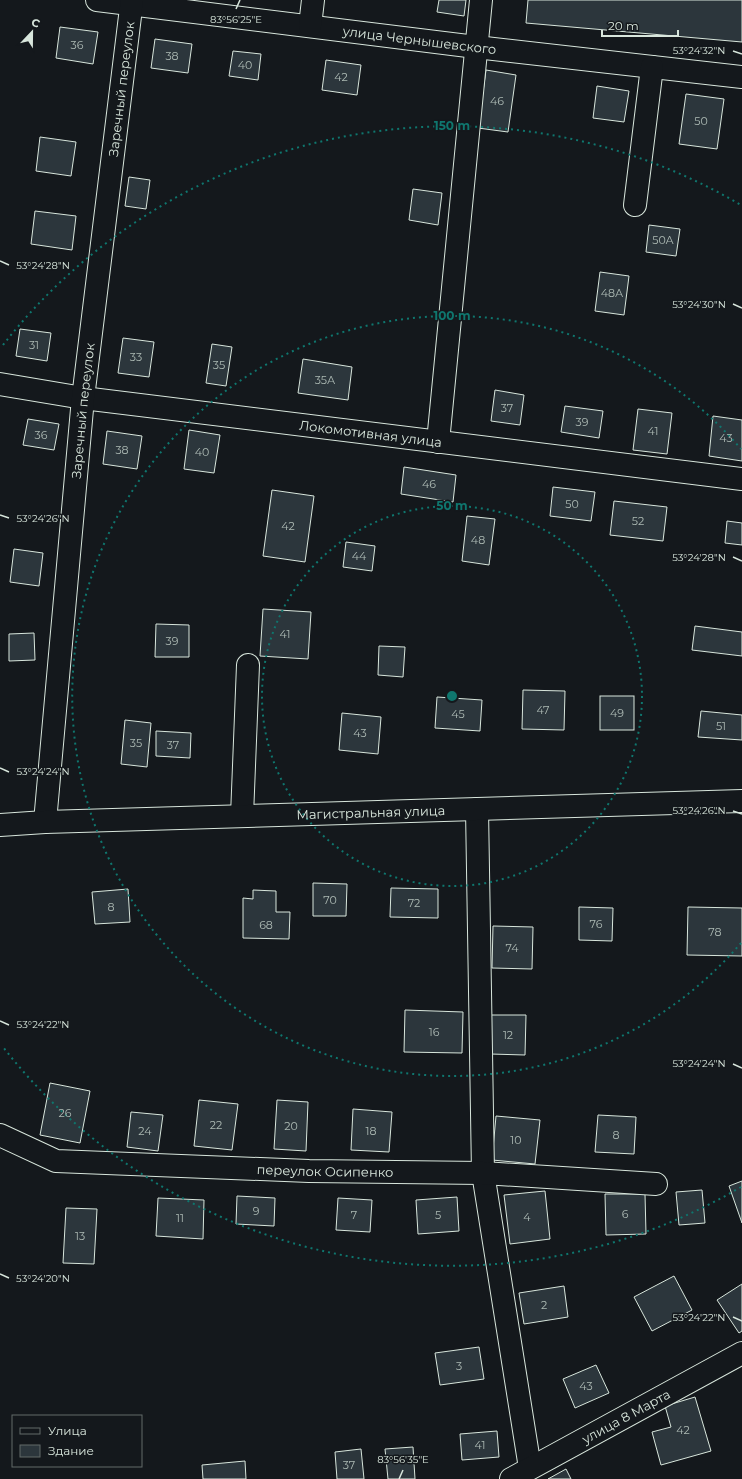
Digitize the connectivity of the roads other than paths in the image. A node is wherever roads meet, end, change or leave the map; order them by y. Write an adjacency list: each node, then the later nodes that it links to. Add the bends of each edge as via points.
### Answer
1 (97, 0): 4 (street, улица Чернышевского)
2 (313, 0): 5 (street)
3 (481, 0): 6 (street)
4 (131, 2): 5 (street, улица Чернышевского); 11 (street, Заречный переулок)
5 (310, 26): 6 (street, улица Чернышевского)
6 (476, 47): 7 (street, улица Чернышевского); 12 (street)
7 (652, 67): 8 (street, улица Чернышевского); 9 (street)
8 (742, 77)
9 (635, 205)
10 (0, 384): 11 (street, Локомотивная улица)
11 (82, 398): 12 (street, Локомотивная улица); 18 (street, Заречный переулок)
12 (438, 442): 13 (street, Локомотивная улица)
13 (742, 479)
14 (248, 665): 17 (street)
15 (742, 800): 16 (street, Магистральная улица)
16 (477, 809): 17 (street, Магистральная улица); 21 (street)
17 (242, 816): 18 (street, Магистральная улица)
18 (45, 822): 19 (street, Магистральная улица)
19 (0, 825)
20 (0, 1135): 21 (street, переулок Осипенко, via 56,1161 309,1171)
21 (483, 1173): 22 (street, переулок Осипенко); 24 (street)
22 (656, 1184)
23 (742, 1353): 24 (street, улица 8 Марта)
24 (530, 1468): 25 (street, улица 8 Марта)
25 (511, 1479)

